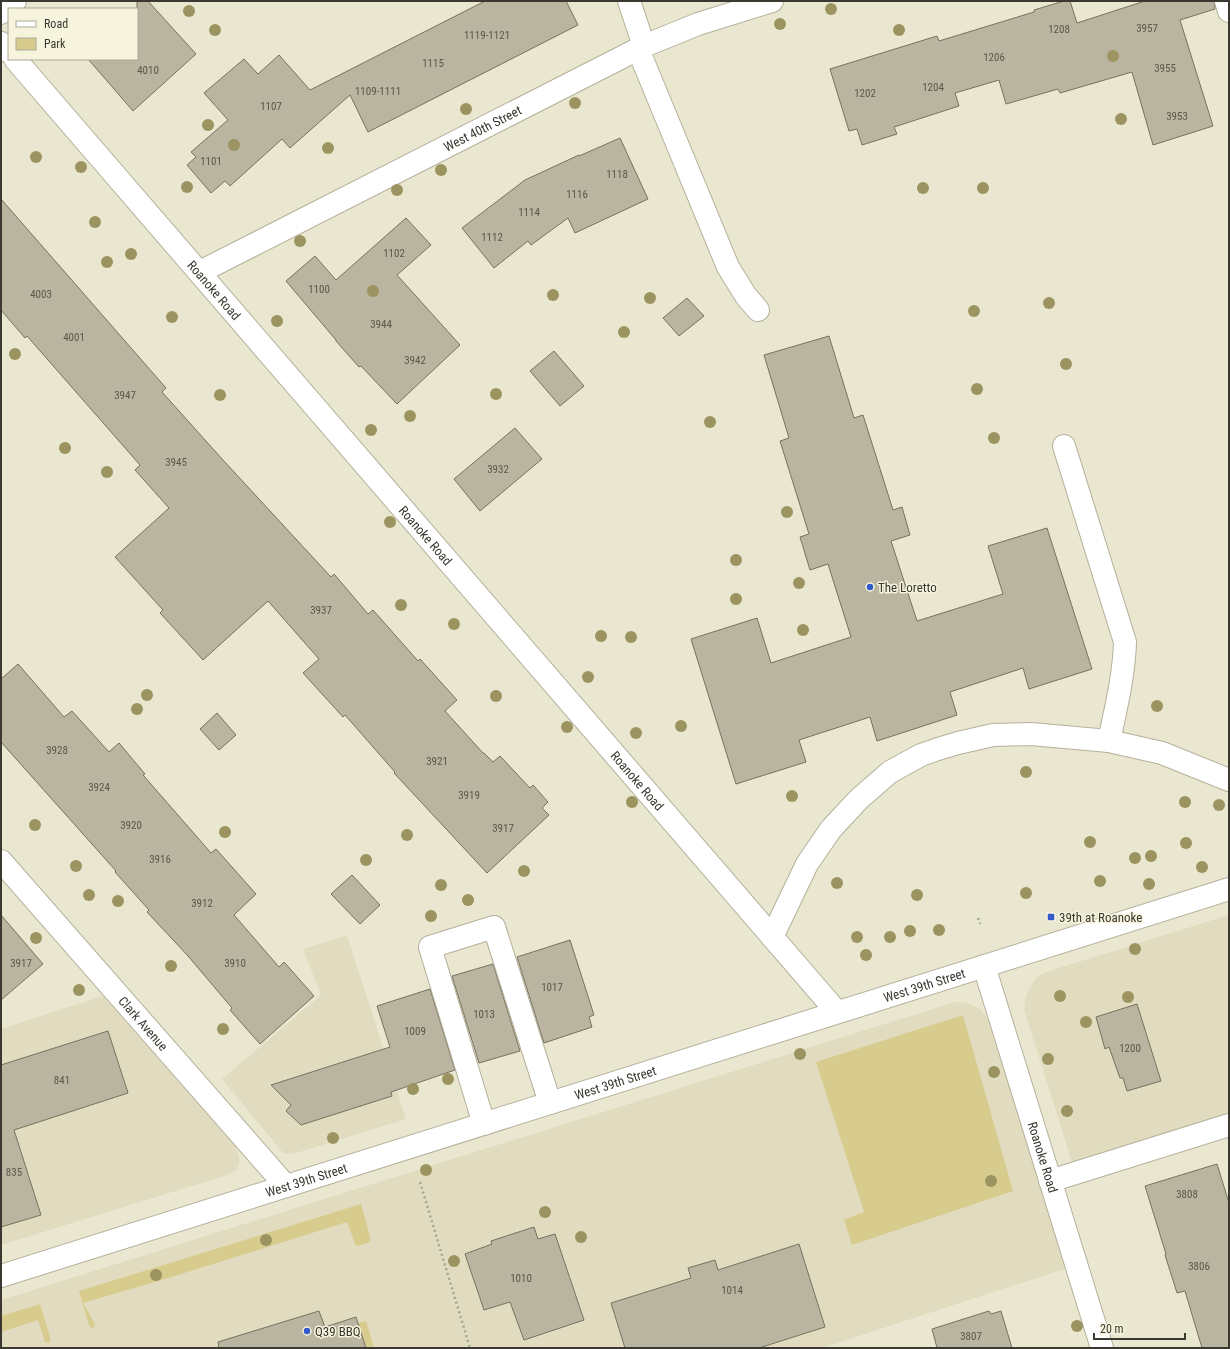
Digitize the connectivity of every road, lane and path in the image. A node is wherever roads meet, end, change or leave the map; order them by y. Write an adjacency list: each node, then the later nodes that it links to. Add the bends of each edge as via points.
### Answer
1 (15, 1): 6 (street)
2 (629, 1): 8 (street)
3 (772, 1): 8 (street, West 40th Street, via 698,24)
4 (1226, 1): 5 (street)
5 (1229, 11)
6 (1, 13)
7 (1, 43): 9 (street)
8 (641, 47): 11 (street, West 40th Street); 12 (street, via 728,267)
9 (8, 51)
10 (16, 60): 11 (street, Roanoke Road)
11 (200, 272): 20 (street, Roanoke Road)
12 (758, 310)
13 (1064, 446): 14 (street, via 1124,642 1121,683)
14 (1109, 741): 15 (street, via 1162,753); 20 (street, via 1031,734 993,735 921,755 890,772 859,799 831,829 807,864)
15 (1229, 780)
16 (1, 861): 28 (street, Clark Avenue)
17 (1229, 889): 21 (street, West 39th Street)
18 (978, 918): 19 (path)
19 (980, 924)
20 (772, 937): 22 (street, Roanoke Road)
21 (984, 966): 22 (street, West 39th Street); 26 (street, Roanoke Road)
22 (837, 1012): 23 (street, West 39th Street)
23 (550, 1103): 24 (street, West 39th Street); 24 (street, via 494,927 430,947)
24 (484, 1124): 28 (street, West 39th Street)
25 (1229, 1125): 26 (street)
26 (1050, 1181): 31 (street, Roanoke Road)
27 (420, 1182): 30 (path)
28 (286, 1186): 29 (street, West 39th Street)
29 (1, 1276)
30 (470, 1348)
31 (1102, 1348)

